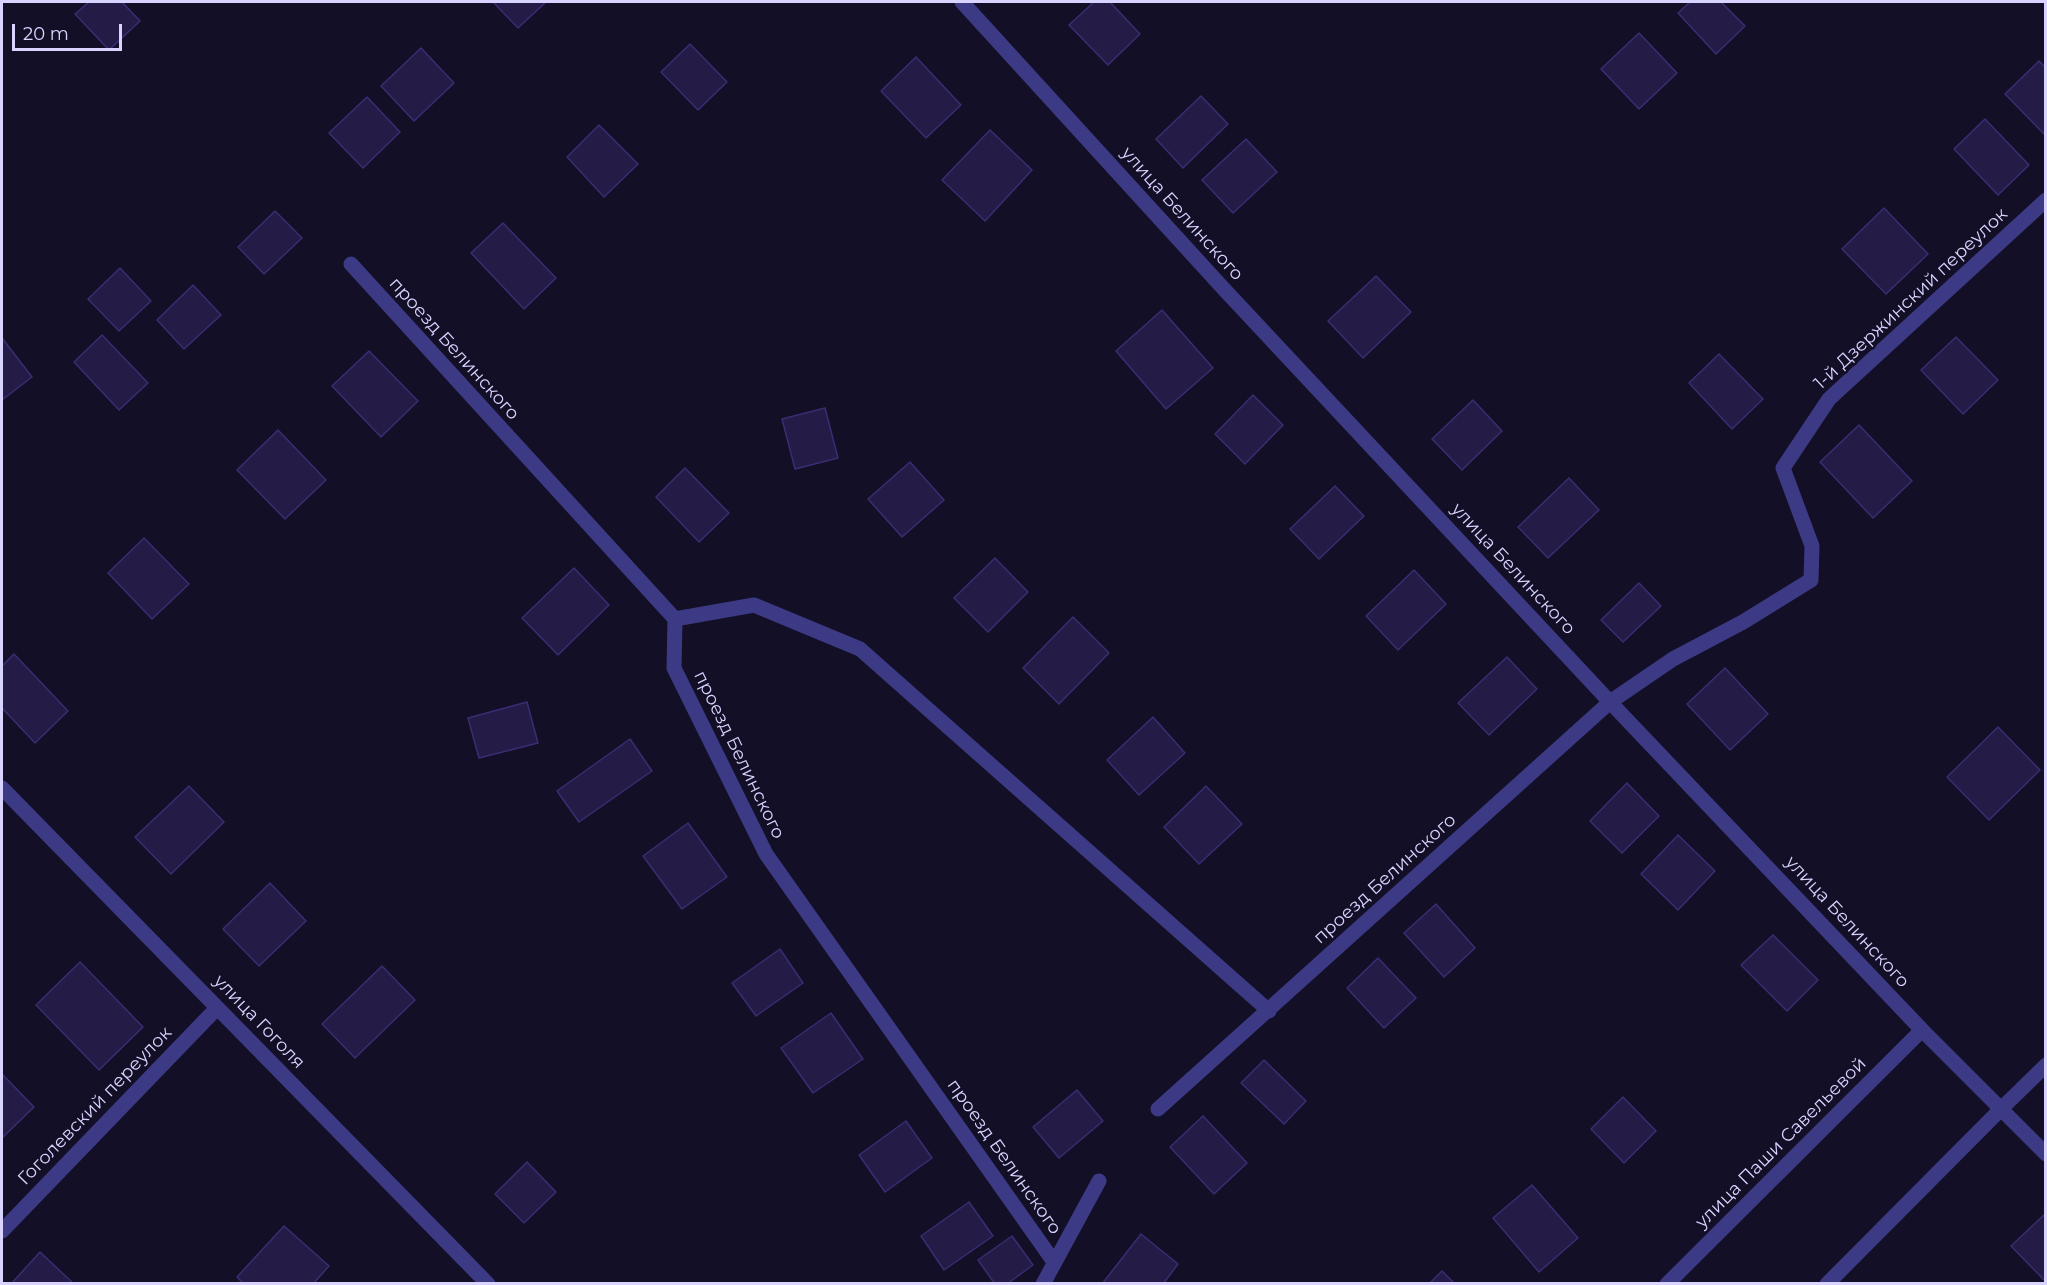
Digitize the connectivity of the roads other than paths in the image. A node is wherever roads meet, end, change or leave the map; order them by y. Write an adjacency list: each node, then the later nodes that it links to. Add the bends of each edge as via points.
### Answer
1 (962, 2): 5 (street, улица Белинского, via 1222,287)
2 (2046, 200): 5 (street, 1-й Дзержинский переулок, via 1829,399 1783,468 1812,546 1811,580 1673,659)
3 (351, 264): 4 (street, проезд Белинского)
4 (675, 619): 8 (street, via 754,605 860,649); 16 (street, проезд Белинского, via 675,668 766,854)
5 (1611, 702): 8 (street, проезд Белинского); 9 (street, улица Белинского)
6 (2, 788): 7 (street, улица Гоголя)
7 (218, 1008): 15 (street, Гоголевский переулок); 17 (street, улица Гоголя)
8 (1269, 1011): 12 (street, проезд Белинского)
9 (1922, 1030): 11 (street, улица Белинского); 19 (street, улица Паши Савельевой)
10 (2046, 1065): 11 (street)
11 (2001, 1108): 13 (street, улица Белинского); 20 (street)
12 (1158, 1109)
13 (2046, 1154)
14 (1099, 1181): 16 (street)
15 (2, 1231)
16 (1054, 1262): 18 (street)
17 (488, 1284)
18 (1043, 1284)
19 (1667, 1284)
20 (1827, 1284)

